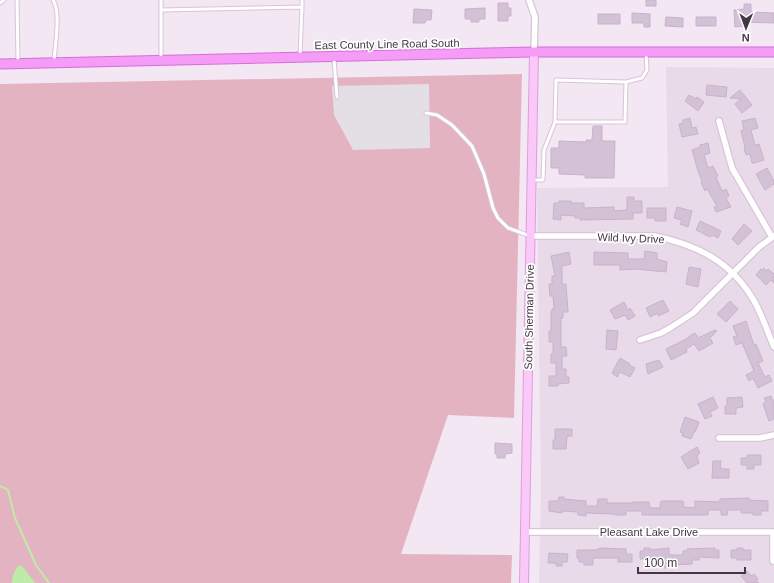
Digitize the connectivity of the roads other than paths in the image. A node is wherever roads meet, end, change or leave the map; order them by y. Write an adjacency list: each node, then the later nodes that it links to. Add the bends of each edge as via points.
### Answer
1 (4, 0): 7 (lane)
2 (17, 0): 18 (lane)
3 (52, 0): 16 (lane, via 57,15)
4 (161, 0): 9 (lane)
5 (302, 0): 8 (lane)
6 (529, 0): 10 (street, via 535,17)
7 (0, 3)
8 (302, 6): 9 (lane); 14 (lane)
9 (161, 10): 15 (lane)
10 (534, 52): 11 (main road, East County Line Road South); 13 (main road, East County Line Road South); 24 (street, South Sherman Drive)
11 (646, 52): 12 (main road, East County Line Road South); 19 (lane, via 647,70 642,78)
12 (774, 52)
13 (333, 57): 14 (main road, East County Line Road South); 20 (lane)
14 (300, 58): 15 (main road, East County Line Road South)
15 (161, 61): 16 (main road, East County Line Road South)
16 (54, 63): 18 (main road, East County Line Road South)
17 (0, 64): 18 (main road, East County Line Road South)
18 (18, 64)
19 (626, 82): 23 (lane, via 625,122); 23 (lane, via 556,80)
20 (337, 96)
21 (426, 113): 25 (lane, via 437,115 452,125 472,146 498,218 508,228)
22 (719, 121): 26 (street, via 732,168)
23 (555, 122): 24 (lane, via 544,150 543,180)
24 (532, 180): 25 (street, South Sherman Drive)
25 (531, 236): 27 (street, Wild Ivy Drive, via 655,236 699,249); 32 (street, South Sherman Drive)
26 (773, 236): 27 (street)
27 (732, 274): 28 (street, via 682,321 661,333); 29 (street, Wild Ivy Drive, via 753,300)
28 (640, 340)
29 (774, 348)
30 (774, 435): 31 (street, via 760,438)
31 (719, 438)
32 (525, 532): 33 (street, Pleasant Lake Drive); 35 (street, South Sherman Drive)
33 (774, 532): 34 (street)
34 (773, 561)
35 (524, 583)

